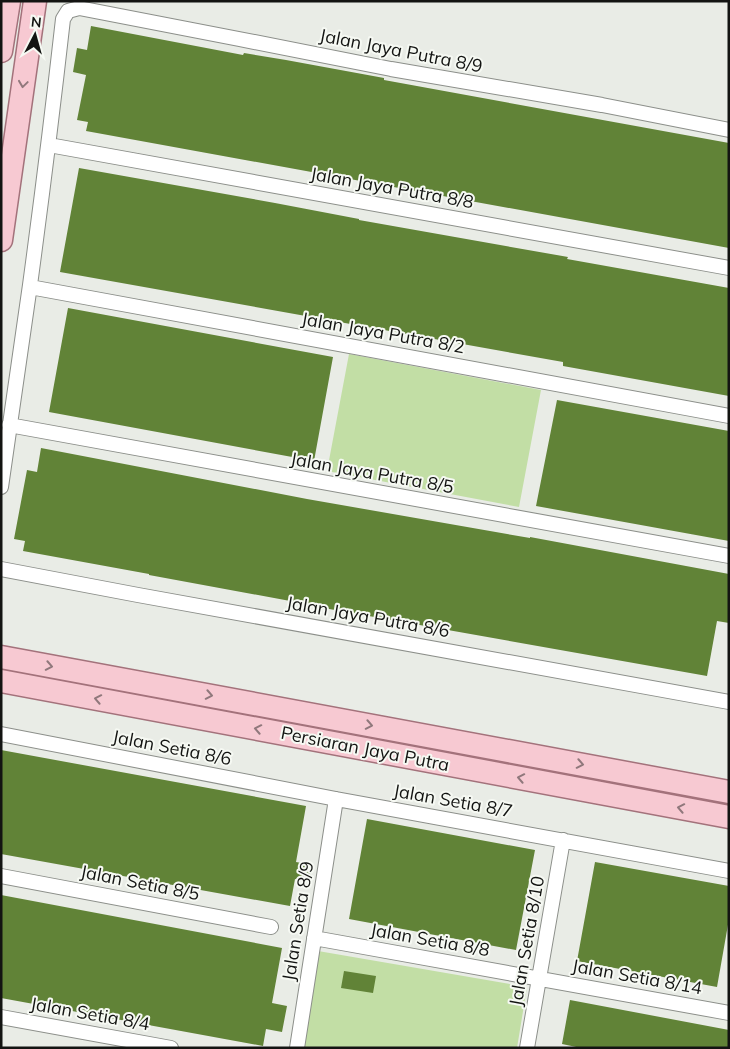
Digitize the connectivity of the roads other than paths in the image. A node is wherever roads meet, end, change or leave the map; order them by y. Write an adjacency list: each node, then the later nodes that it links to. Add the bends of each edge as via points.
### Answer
1 (9, 1): 3 (main road)
2 (35, 1): 6 (main road, one-way to 6)
3 (1, 51)
4 (729, 130): 5 (street, Jalan Jaya Putra 8/9, via 79,8 68,11 63,19)
5 (49, 145): 7 (street, Jalan Jaya Putra 8/8); 8 (street)
6 (1, 240)
7 (729, 268)
8 (30, 287): 9 (street, Jalan Jaya Putra 8/2); 10 (street)
9 (729, 416)
10 (9, 425): 11 (street); 12 (street, Jalan Jaya Putra 8/5)
11 (1, 487)
12 (729, 556)
13 (1, 569): 16 (street, Jalan Jaya Putra 8/6)
14 (1, 657): 18 (main road, Persiaran Jaya Putra, one-way to 18)
15 (1, 681): 20 (main road, Persiaran Jaya Putra, one-way to 15)
16 (729, 702)
17 (1, 734): 19 (street, Jalan Setia 8/6)
18 (729, 792)
19 (336, 799): 21 (street, Jalan Setia 8/7); 25 (street, Jalan Setia 8/9)
20 (729, 817)
21 (564, 840): 22 (street, Jalan Setia 8/7); 26 (street, Jalan Setia 8/10)
22 (729, 870)
23 (1, 876): 24 (street, Jalan Setia 8/5)
24 (271, 926)
25 (314, 938): 26 (street, Jalan Setia 8/8); 30 (street, Jalan Setia 8/9)
26 (539, 979): 27 (street, Jalan Setia 8/14); 31 (street, Jalan Setia 8/10)
27 (729, 1013)
28 (1, 1018): 29 (street, Jalan Setia 8/4)
29 (172, 1048)
30 (297, 1048)
31 (527, 1048)

